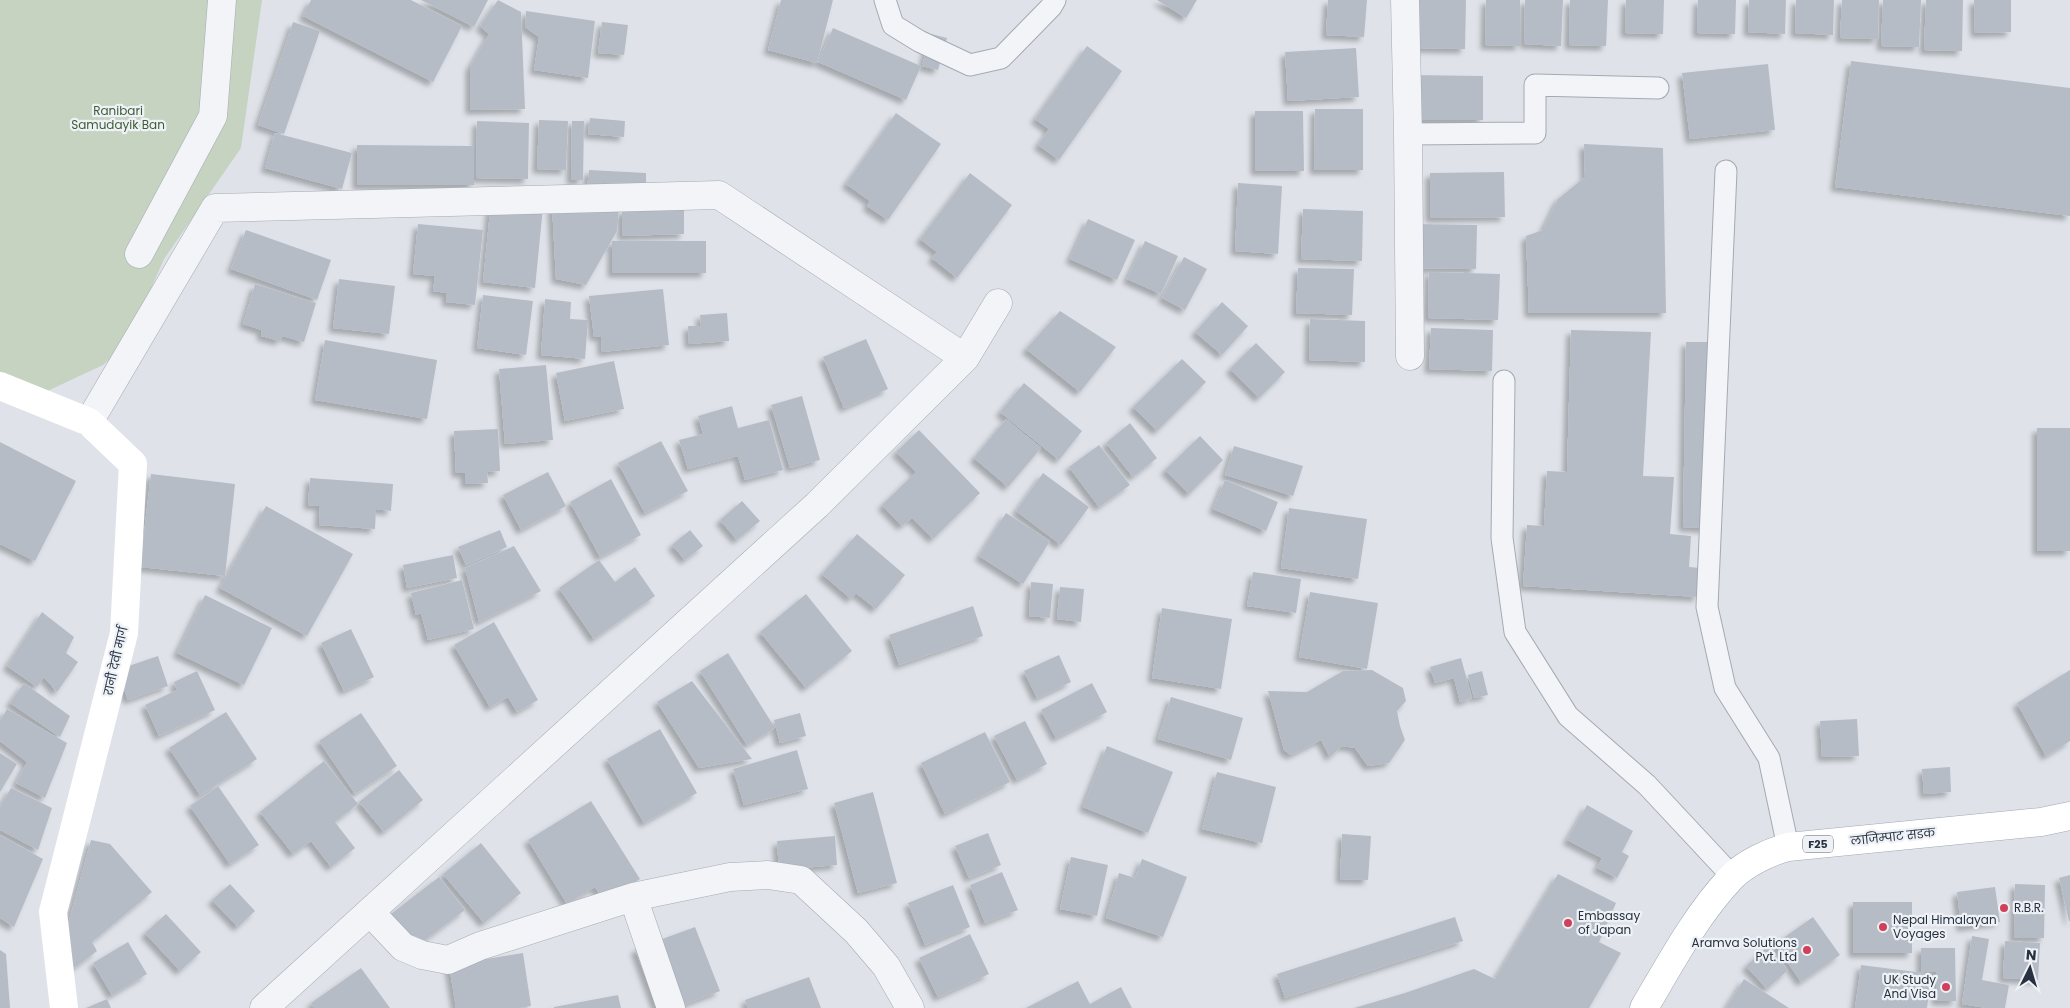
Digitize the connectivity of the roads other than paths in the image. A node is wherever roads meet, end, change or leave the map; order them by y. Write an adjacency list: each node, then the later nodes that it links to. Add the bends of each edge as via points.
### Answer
1 (222, 0): 8 (street, via 213,116)
2 (885, 0): 3 (lane, via 893,25 970,66 1001,58)
3 (1055, 0)
4 (1405, 0): 6 (street)
5 (1658, 88): 6 (lane, via 1535,85 1535,133)
6 (1408, 134): 10 (street)
7 (1726, 171): 16 (lane, via 1707,607 1726,688 1770,758)
8 (140, 254)
9 (998, 304): 11 (street)
10 (1410, 356)
11 (965, 358): 14 (street, via 719,196 215,208); 19 (street, via 817,505)
12 (1504, 381): 17 (lane, via 1502,538 1514,632 1568,716 1646,785)
13 (0, 386): 14 (street, रानी देवी मार्ग)
14 (89, 422): 20 (street, रानी देवी मार्ग, via 133,464 124,633 53,912)
15 (2070, 816): 16 (street, लाजिम्पाट सडक / F25, via 2041,822)
16 (1788, 848): 17 (street, लाजिम्पाट सडक / F25, via 1770,852)
17 (1732, 876): 24 (street, लाजिम्पाट सडक / F25, via 1701,915)
18 (633, 897): 19 (street, via 480,946 448,960 403,947); 22 (street); 23 (street, via 730,877 768,875 802,880 856,931 886,966)
19 (370, 912): 21 (street)
20 (64, 1008)
21 (264, 1008)
22 (671, 1008)
23 (910, 1008)
24 (1644, 1008)

